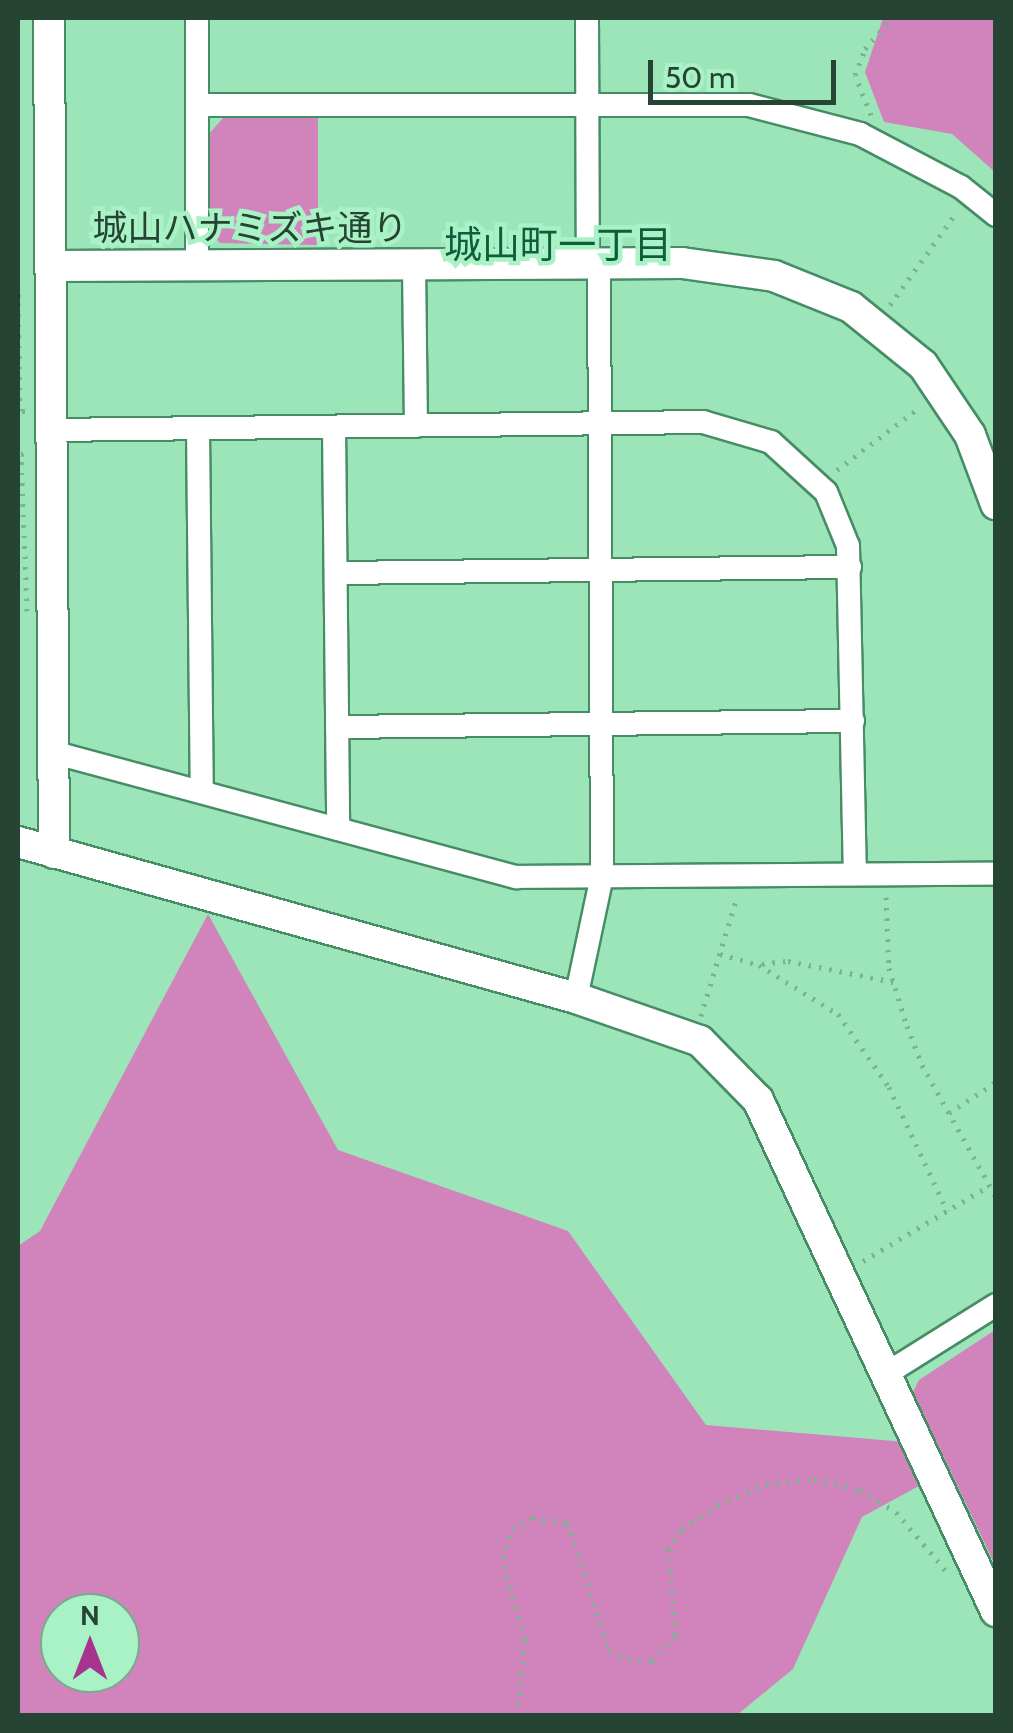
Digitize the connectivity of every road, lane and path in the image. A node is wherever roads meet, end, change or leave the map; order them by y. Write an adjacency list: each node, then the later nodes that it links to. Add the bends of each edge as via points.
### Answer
1 (49, 18): 13 (street)
2 (198, 18): 6 (street)
3 (587, 18): 5 (street)
4 (892, 18): 7 (path, via 865,49 855,76 876,124)
5 (587, 103): 6 (street); 7 (street, via 749,105); 10 (street)
6 (198, 105): 12 (street)
7 (876, 142): 8 (street)
8 (970, 194): 9 (street); 15 (path)
9 (996, 215)
10 (593, 263): 11 (street, 城山ハナミズキ通り); 15 (street, 城山ハナミズキ通り, via 731,265 816,290); 18 (street)
11 (414, 264): 12 (street, 城山ハナミズキ通り); 19 (street)
12 (197, 266): 13 (street, 城山ハナミズキ通り)
13 (42, 278): 14 (path, via 18,296); 17 (street)
14 (18, 312): 17 (path, via 20,410)
15 (876, 325): 16 (street, 城山ハナミズキ通り)
16 (942, 390): 22 (path); 23 (street, 城山ハナミズキ通り, via 970,435)
17 (43, 420): 21 (street); 30 (street)
18 (599, 424): 19 (street); 22 (street, via 732,427 788,452); 25 (street)
19 (416, 426): 20 (street)
20 (334, 427): 21 (street); 26 (street)
21 (198, 429): 31 (street)
22 (819, 484): 24 (street, via 844,528)
23 (996, 504)
24 (850, 567): 25 (street); 27 (street)
25 (600, 570): 26 (street); 28 (street)
26 (336, 572): 29 (street)
27 (853, 721): 28 (street); 35 (street)
28 (600, 724): 29 (street); 39 (street)
29 (338, 726): 32 (street)
30 (52, 752): 31 (street); 34 (street)
31 (202, 792): 32 (street)
32 (338, 829): 39 (street, via 516,877)
33 (18, 842): 34 (street)
34 (54, 852): 43 (street)
35 (855, 874): 36 (street); 38 (street)
36 (885, 874): 37 (street); 42 (path)
37 (996, 874)
38 (744, 875): 39 (street); 40 (path)
39 (602, 876): 43 (street)
40 (720, 954): 41 (path); 44 (path)
41 (759, 965): 42 (path, via 788,962); 49 (path, via 838,1014 889,1088)
42 (894, 982): 46 (path, via 922,1065)
43 (576, 998): 44 (street)
44 (694, 1039): 50 (street, via 731,1067 758,1100)
45 (996, 1082): 46 (path)
46 (949, 1113): 47 (path)
47 (989, 1186): 48 (path); 49 (path)
48 (996, 1196)
49 (948, 1211): 50 (path)
50 (842, 1274): 52 (street)
51 (996, 1305): 52 (street)
52 (889, 1372): 53 (street)
53 (978, 1572): 54 (street); 55 (path, via 950,1574 896,1512 860,1490 814,1479 766,1484 682,1529 668,1550 676,1636 652,1661 628,1660 609,1651 568,1523 532,1518 512,1528 502,1558 525,1639)
54 (996, 1612)
55 (517, 1716)

